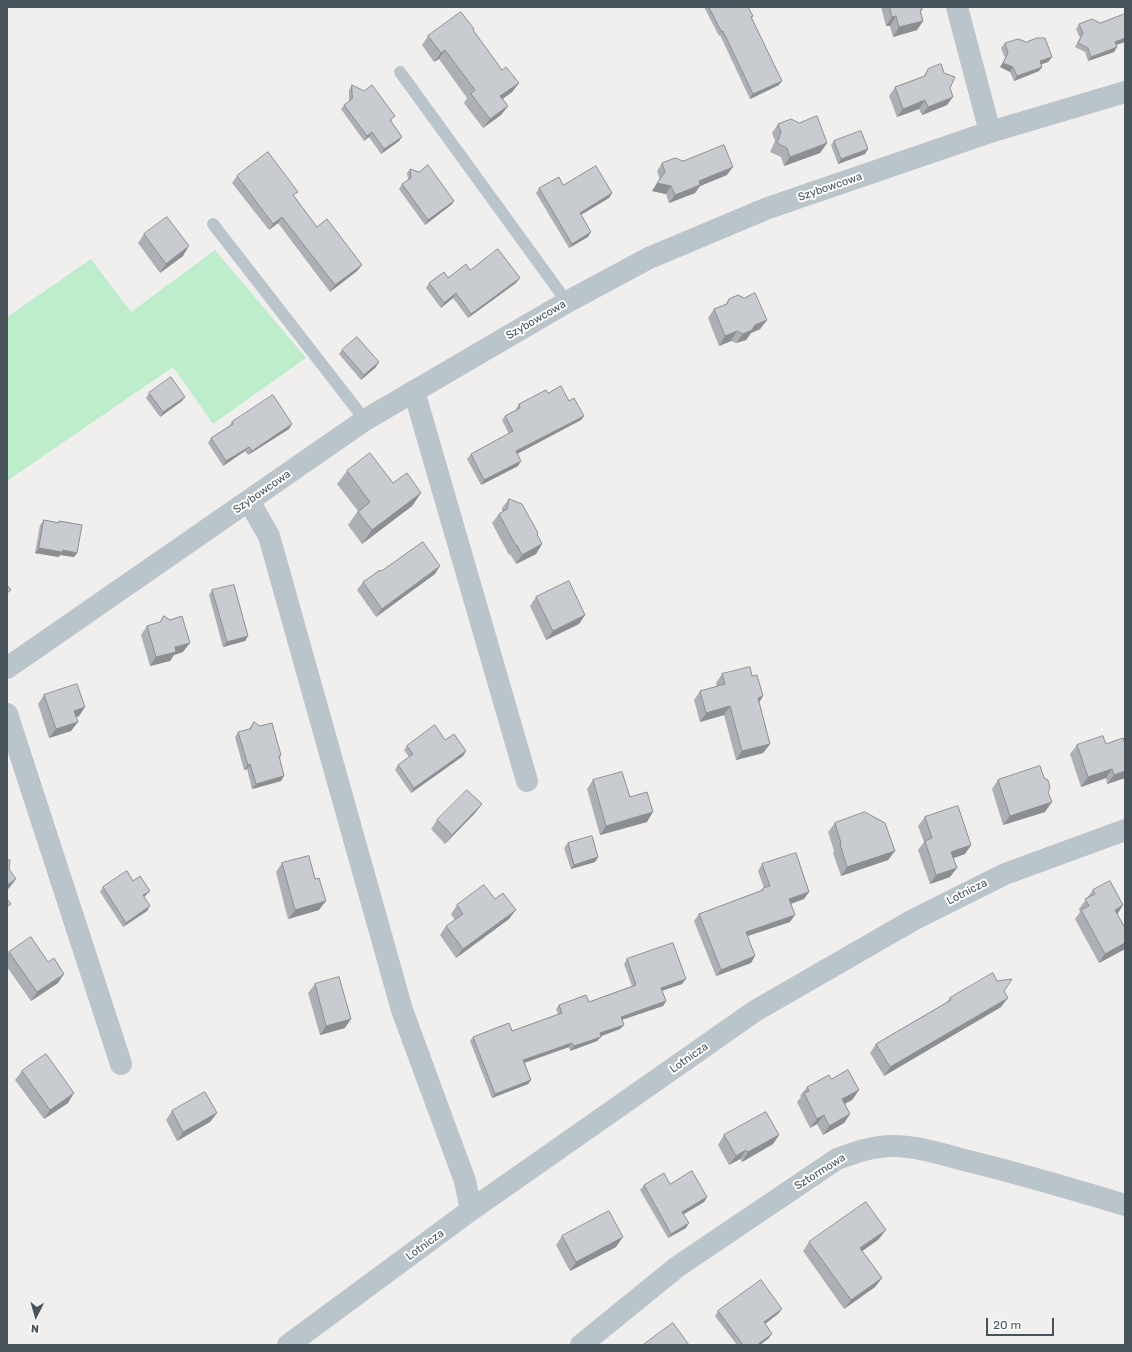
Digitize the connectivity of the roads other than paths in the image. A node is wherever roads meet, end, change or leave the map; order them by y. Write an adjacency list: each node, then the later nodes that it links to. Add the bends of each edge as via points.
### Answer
1 (957, 7): 4 (street)
2 (400, 72): 6 (lane)
3 (1125, 92): 4 (street, Szybowcowa)
4 (990, 132): 6 (street, Szybowcowa, via 768,208 649,258)
5 (213, 224): 8 (lane)
6 (567, 302): 7 (street, Szybowcowa)
7 (414, 391): 8 (street, Szybowcowa); 12 (street)
8 (365, 420): 9 (street, Szybowcowa)
9 (249, 501): 10 (street, Szybowcowa); 16 (street, via 269,536 402,1010 465,1181)
10 (7, 668)
11 (7, 714): 14 (street)
12 (527, 782)
13 (1125, 830): 16 (street, Lotnicza, via 1005,874 913,920 755,1011)
14 (121, 1064)
15 (1125, 1205): 18 (street, Sztormowa, via 927,1150 894,1146 872,1147 837,1159 690,1258)
16 (471, 1210): 17 (street, Lotnicza)
17 (288, 1345)
18 (581, 1345)

